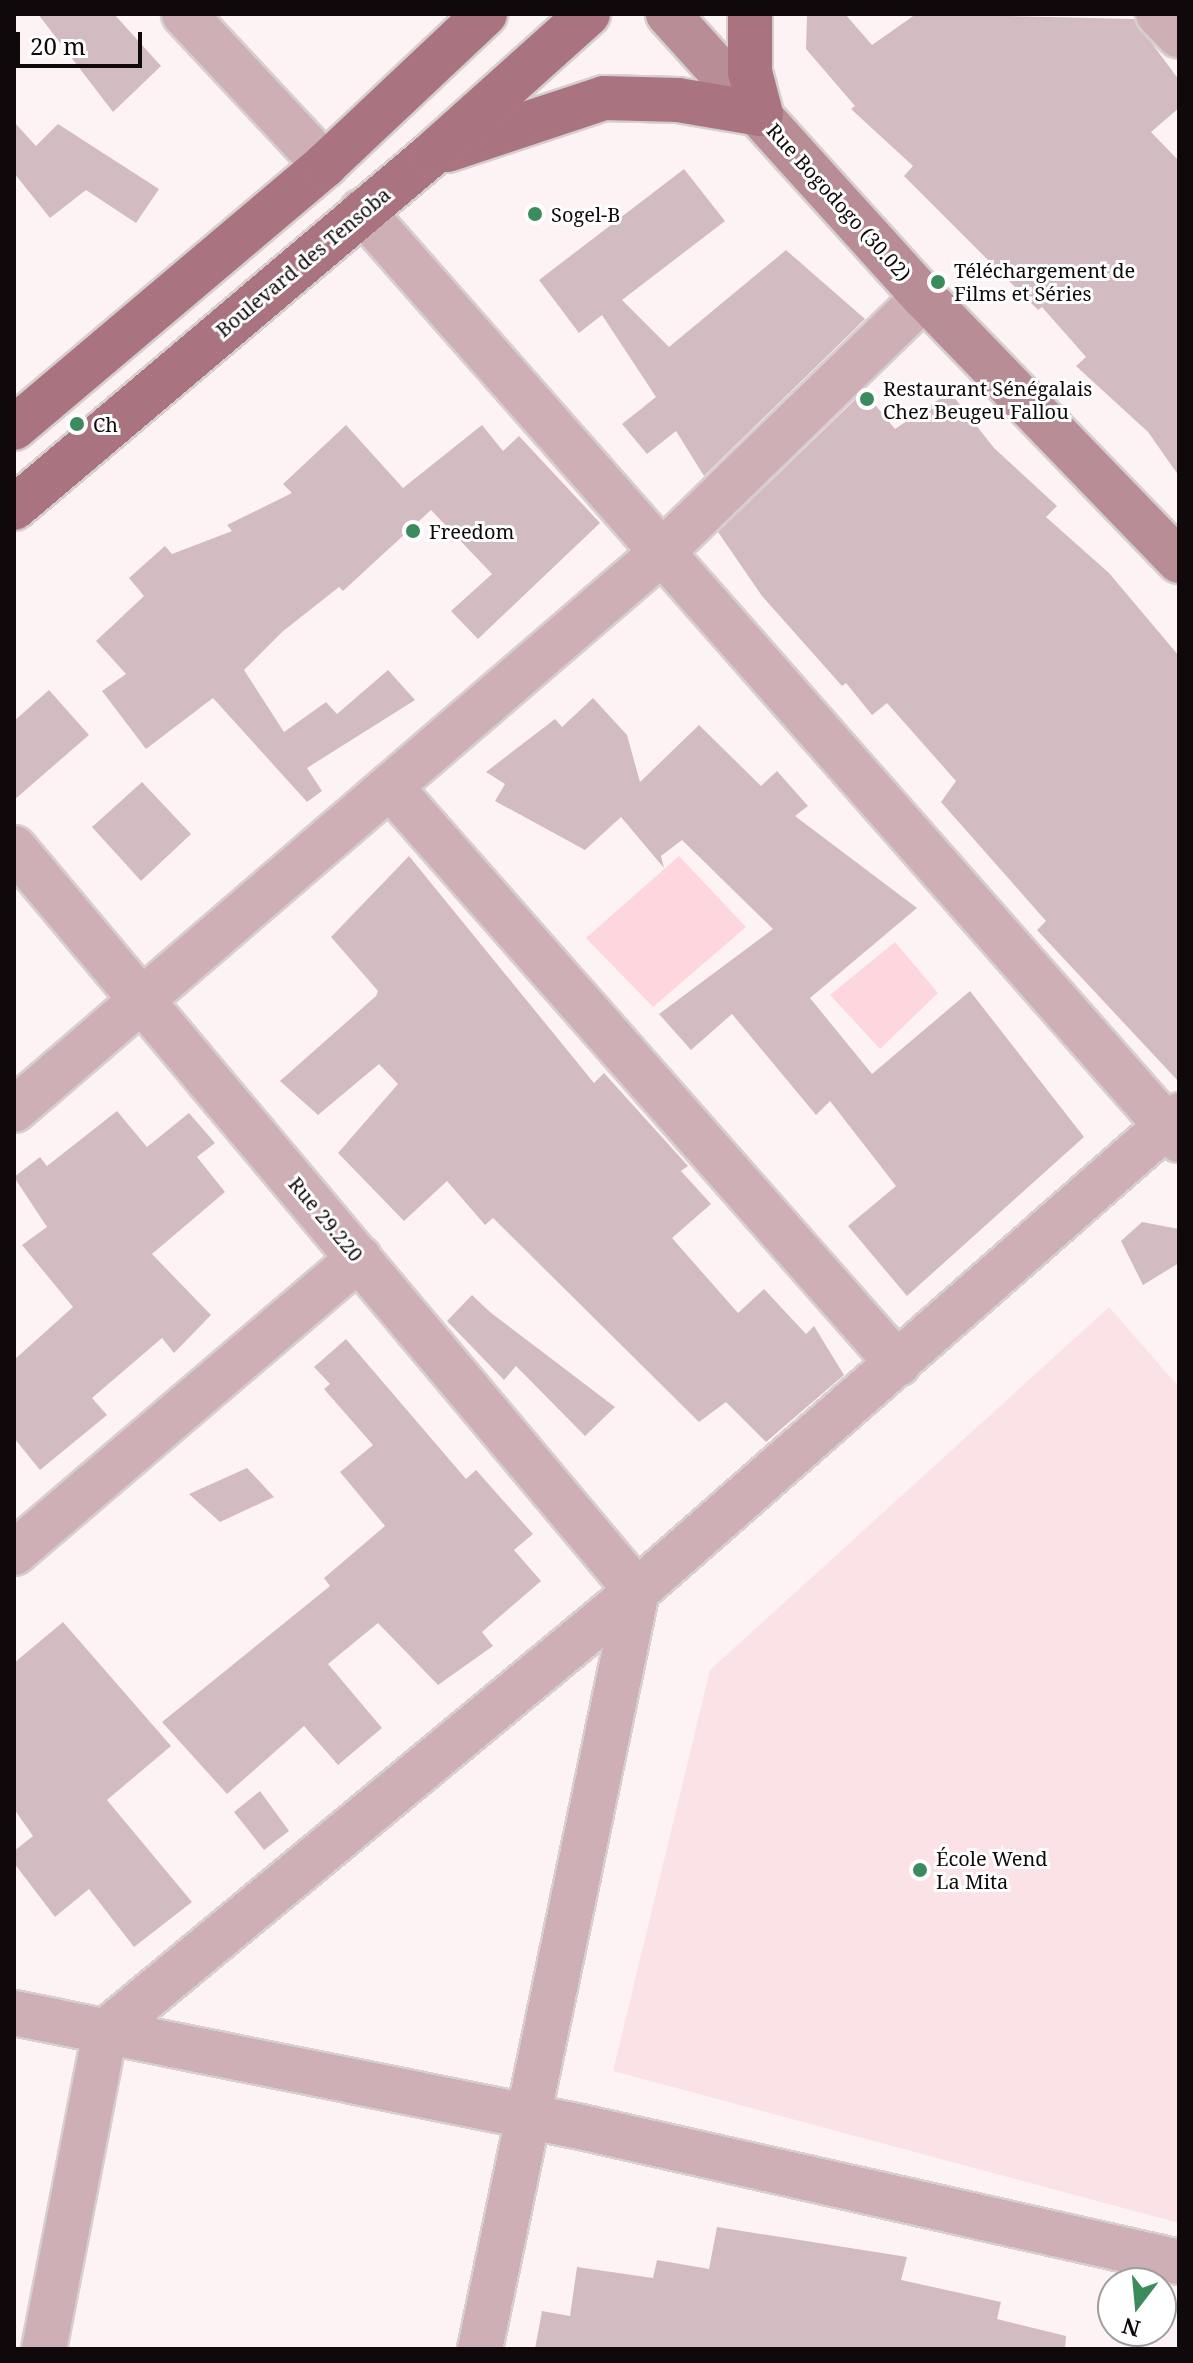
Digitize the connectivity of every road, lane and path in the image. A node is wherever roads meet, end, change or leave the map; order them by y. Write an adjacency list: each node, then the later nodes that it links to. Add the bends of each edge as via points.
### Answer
1 (184, 14): 10 (street)
2 (485, 14): 10 (main road)
3 (588, 14): 9 (main road, Boulevard des Tensoba)
4 (668, 14): 8 (street, Rue Bogodogo (30.02))
5 (750, 14): 8 (main road, via 750,72)
6 (1158, 14): 7 (street)
7 (1179, 36)
8 (761, 114): 9 (main road, via 678,100 604,98); 12 (street, Rue Bogodogo (30.02))
9 (431, 155): 11 (main road, Boulevard des Tensoba)
10 (325, 165): 13 (main road)
11 (362, 211): 14 (main road, Boulevard des Tensoba); 15 (street)
12 (924, 297): 15 (street); 16 (street, Rue Bogodogo (30.02))
13 (14, 428)
14 (14, 508)
15 (659, 555): 17 (street); 21 (street)
16 (1179, 561)
17 (392, 789): 19 (street); 23 (street)
18 (14, 848): 19 (street, Rue 29.220)
19 (142, 1004): 20 (street); 22 (street, Rue 29.220)
20 (14, 1110)
21 (1175, 1127): 23 (street)
22 (359, 1258): 24 (street); 25 (street, Rue 29.220)
23 (898, 1364): 25 (street)
24 (14, 1553)
25 (637, 1591): 27 (street); 28 (street)
26 (14, 2013): 27 (street)
27 (105, 2032): 28 (street); 30 (street)
28 (528, 2119): 29 (street); 31 (street)
29 (1179, 2262)
30 (44, 2349)
31 (480, 2349)

